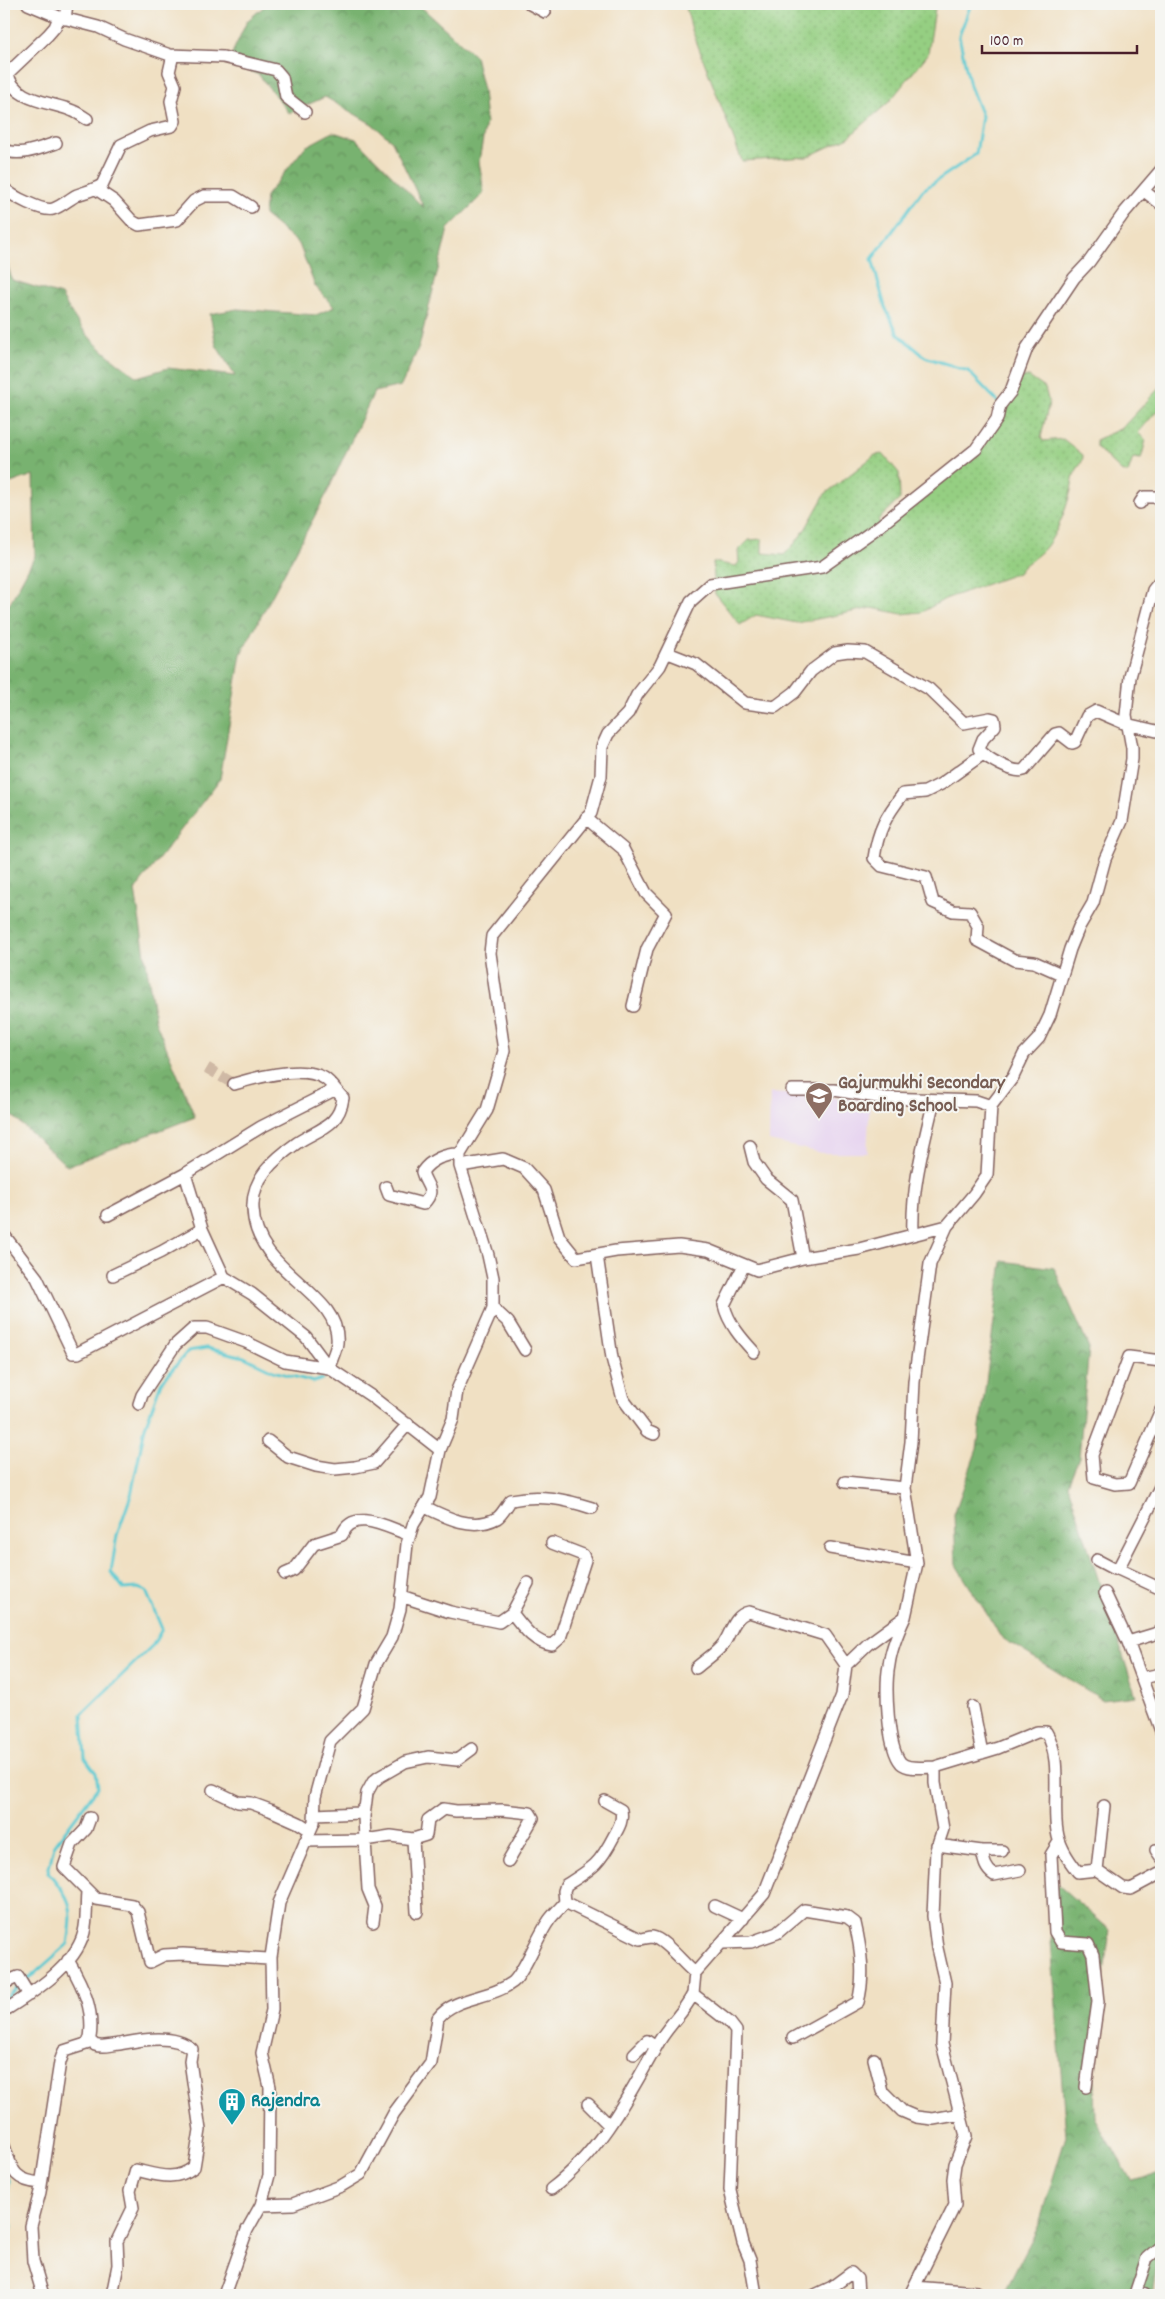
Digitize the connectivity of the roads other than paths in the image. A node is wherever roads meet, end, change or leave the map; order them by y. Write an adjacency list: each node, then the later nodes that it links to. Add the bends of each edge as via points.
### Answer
1 (28, 4): 5 (street)
2 (67, 4): 5 (street)
3 (530, 4): 4 (street)
4 (545, 12)
5 (62, 18): 6 (street, via 98,27); 8 (street, via 8,73 9,78 35,101 73,110)
6 (170, 56): 7 (street, via 223,57 276,70 282,77 286,97); 13 (street, via 169,72 175,86 171,96 175,124 150,131 121,145 102,185)
7 (306, 112)
8 (87, 119)
9 (56, 143): 10 (street, via 27,152)
10 (4, 150)
11 (1161, 170): 14 (street)
12 (4, 188): 13 (street, via 23,201 47,210)
13 (96, 188): 16 (street, via 114,200 139,225 177,220 194,201 204,196 233,196)
14 (1144, 191): 15 (street); 20 (street, via 1074,278 1027,348 1011,391 1000,405 997,419 976,449 822,567 710,584 691,601)
15 (1161, 204)
16 (251, 207)
17 (1161, 501): 18 (street, via 1155,497 1144,497)
18 (1140, 503)
19 (1161, 580): 21 (street, via 1153,590 1130,677)
20 (668, 653): 23 (street, via 696,664 745,703 775,707 796,692 810,671 836,653 865,652 929,689 964,723 994,720 995,726 979,749); 24 (street, via 602,746 601,776 591,813)
21 (1126, 724): 22 (street); 23 (street, via 1096,711 1091,713 1075,742 1055,734 1022,772); 25 (street, via 1132,748 1124,813 1105,859 1093,903)
22 (1161, 732)
23 (982, 754): 25 (street, via 941,784 925,792 903,794 885,818 874,858 882,866 926,877 934,902 953,911 970,912 978,926 978,940 1014,960 1034,962)
24 (586, 818): 26 (street, via 623,849 646,893 666,913 647,948); 33 (street, via 492,936 490,953 504,1051 487,1110)
25 (1061, 974): 31 (street, via 1050,1015 1039,1038 1024,1054 1013,1077)
26 (632, 1006)
27 (234, 1084): 28 (street, via 276,1074 310,1073 322,1076)
28 (334, 1090): 34 (street, via 261,1127); 50 (street, via 343,1098 341,1111 320,1132 298,1143 264,1171 257,1182 252,1209 258,1238 270,1256 326,1308 335,1324 337,1342)
29 (792, 1090): 30 (street, via 834,1090 884,1098)
30 (934, 1100): 31 (street, via 976,1101); 39 (street, via 923,1146)
31 (991, 1106): 37 (street, via 987,1175)
32 (750, 1146): 42 (street, via 754,1162 766,1179 792,1200)
33 (460, 1160): 35 (street, via 452,1154 427,1164 422,1172 430,1190 429,1198 423,1204 389,1195); 41 (street, via 503,1159 524,1168 544,1190 559,1237 576,1258); 46 (street, via 488,1255 493,1278)
34 (185, 1174): 36 (street); 38 (street)
35 (386, 1187)
36 (108, 1216)
37 (947, 1226): 39 (street); 59 (street, via 930,1264 924,1300)
38 (202, 1229): 44 (street); 45 (street)
39 (913, 1233): 42 (street, via 859,1249)
40 (4, 1234): 45 (street, via 37,1278 73,1353)
41 (597, 1255): 43 (street, via 679,1246 708,1250); 54 (street, via 612,1358 623,1399 647,1431)
42 (803, 1258): 43 (street, via 757,1270)
43 (744, 1265): 48 (street, via 724,1305 726,1314)
44 (113, 1275)
45 (224, 1277): 50 (street, via 252,1294 306,1337)
46 (493, 1308): 47 (street, via 508,1322); 56 (street, via 457,1390 454,1419)
47 (526, 1350)
48 (754, 1352)
49 (1161, 1361): 52 (street, via 1129,1357 1092,1455 1094,1478 1115,1484 1129,1483)
50 (329, 1368): 51 (street, via 285,1361 246,1342 207,1328 194,1328 176,1345); 53 (street)
51 (138, 1404)
52 (1161, 1410)
53 (408, 1424): 55 (street, via 374,1463 355,1467 335,1469 316,1466 288,1457); 56 (street)
54 (654, 1434)
55 (268, 1440)
56 (440, 1450): 60 (street)
57 (845, 1482): 59 (street)
58 (1161, 1485): 67 (street)
59 (905, 1488): 66 (street)
60 (426, 1507): 61 (street, via 442,1516 474,1525 498,1518 511,1500 527,1496 567,1500); 62 (street)
61 (592, 1508)
62 (410, 1535): 68 (street, via 383,1524 354,1521 345,1527 342,1535 314,1544 294,1570); 72 (street)
63 (552, 1543): 73 (street, via 583,1555 585,1560 560,1638 552,1645 542,1644)
64 (830, 1548): 66 (street)
65 (1097, 1560): 67 (street)
66 (917, 1563): 74 (street)
67 (1118, 1569): 70 (street)
68 (285, 1574)
69 (528, 1583): 73 (street)
70 (1161, 1589)
71 (1105, 1593): 76 (street)
72 (401, 1596): 73 (street, via 491,1622 498,1622); 91 (street, via 392,1637 376,1664 364,1708 330,1741 317,1788)
73 (512, 1613)
74 (904, 1617): 77 (street); 86 (street, via 894,1640 886,1685 894,1750 901,1763 907,1766)
75 (1161, 1632): 76 (street)
76 (1128, 1642): 80 (street)
77 (846, 1665): 78 (street, via 825,1635 749,1612 730,1628 724,1643); 109 (street, via 842,1695 764,1894)
78 (696, 1668)
79 (1161, 1674): 80 (street)
80 (1142, 1678): 81 (street)
81 (1156, 1700): 83 (street)
82 (974, 1707): 85 (street)
83 (1161, 1731)
84 (472, 1749): 90 (street, via 457,1760 428,1757 405,1762 373,1782 367,1794)
85 (982, 1753): 86 (street); 97 (street, via 1037,1732 1046,1732 1057,1781 1056,1831)
86 (935, 1767): 98 (street, via 943,1829)
87 (213, 1790): 93 (street, via 238,1802 270,1810)
88 (606, 1801): 106 (street, via 621,1810 620,1824 597,1865 566,1886)
89 (1104, 1806): 103 (street)
90 (366, 1807): 91 (street, via 360,1813); 95 (street)
91 (315, 1815): 93 (street)
92 (90, 1818): 105 (street, via 86,1829 72,1844 64,1867)
93 (310, 1830): 96 (street)
94 (413, 1839): 95 (street, via 391,1836); 101 (street, via 426,1835 428,1820 443,1809 530,1813 533,1818); 108 (street)
95 (365, 1840): 96 (street); 110 (street, via 368,1889 375,1906)
96 (305, 1841): 112 (street, via 279,1903)
97 (1059, 1842): 103 (street, via 1078,1872); 124 (street, via 1051,1855 1055,1932 1061,1942 1088,1944 1093,1955 1098,2002)
98 (937, 1845): 99 (street); 126 (street, via 933,1916 945,1982 942,2044)
99 (982, 1851): 100 (street); 102 (street, via 985,1864 994,1875)
100 (1002, 1851)
101 (508, 1861)
102 (1020, 1870)
103 (1097, 1870): 104 (street, via 1123,1888 1131,1888)
104 (1161, 1873)
105 (87, 1892): 112 (street, via 96,1899 132,1905 138,1912 150,1962 164,1955 183,1954); 113 (street, via 85,1928)
106 (565, 1902): 114 (street, via 640,1939 652,1937); 131 (street, via 549,1921 513,1982 453,2005 438,2018 431,2063 394,2113 361,2174 341,2186 293,2204)
107 (715, 1906): 109 (street)
108 (417, 1912)
109 (743, 1919): 111 (street)
110 (373, 1922)
111 (723, 1943): 114 (street); 119 (street, via 750,1942 777,1932 804,1910 847,1917 855,1923 862,1960 858,2002)
112 (271, 1957): 131 (street, via 272,2010 262,2053 270,2087 270,2156 269,2175)
113 (68, 1960): 117 (street); 120 (street, via 82,1985 90,2010 92,2029)
114 (695, 1973): 116 (street)
115 (4, 1983): 117 (street, via 18,1977)
116 (692, 1994): 121 (street, via 686,2009 662,2034); 139 (street, via 730,2022 736,2031 730,2190 750,2260)
117 (29, 1995): 118 (street)
118 (4, 2011)
119 (792, 2038)
120 (89, 2039): 129 (street, via 88,2043 64,2051 60,2062); 137 (street, via 95,2045 104,2046 147,2039 168,2040 192,2049 190,2061 200,2130 194,2167 185,2174 166,2177 136,2170 130,2191 133,2208 117,2241 118,2265)
121 (656, 2047): 122 (street, via 647,2041); 127 (street)
122 (634, 2054)
123 (874, 2059): 126 (street, via 882,2091 902,2111 933,2119)
124 (1086, 2087)
125 (588, 2104): 127 (street)
126 (961, 2114): 133 (street, via 966,2136 955,2164 954,2205)
127 (609, 2125): 130 (street, via 563,2180)
128 (4, 2146): 129 (street, via 12,2169 19,2178)
129 (41, 2183): 136 (street, via 31,2226 31,2248)
130 (551, 2189)
131 (260, 2205): 138 (street, via 247,2230)
132 (1161, 2246): 135 (street, via 1147,2258)
133 (912, 2291): 134 (street)
134 (977, 2292)
135 (1139, 2294)
136 (43, 2295)
137 (112, 2295)
138 (224, 2295)
139 (756, 2295)
140 (815, 2295): 141 (street, via 851,2273 857,2279)
141 (858, 2295)

